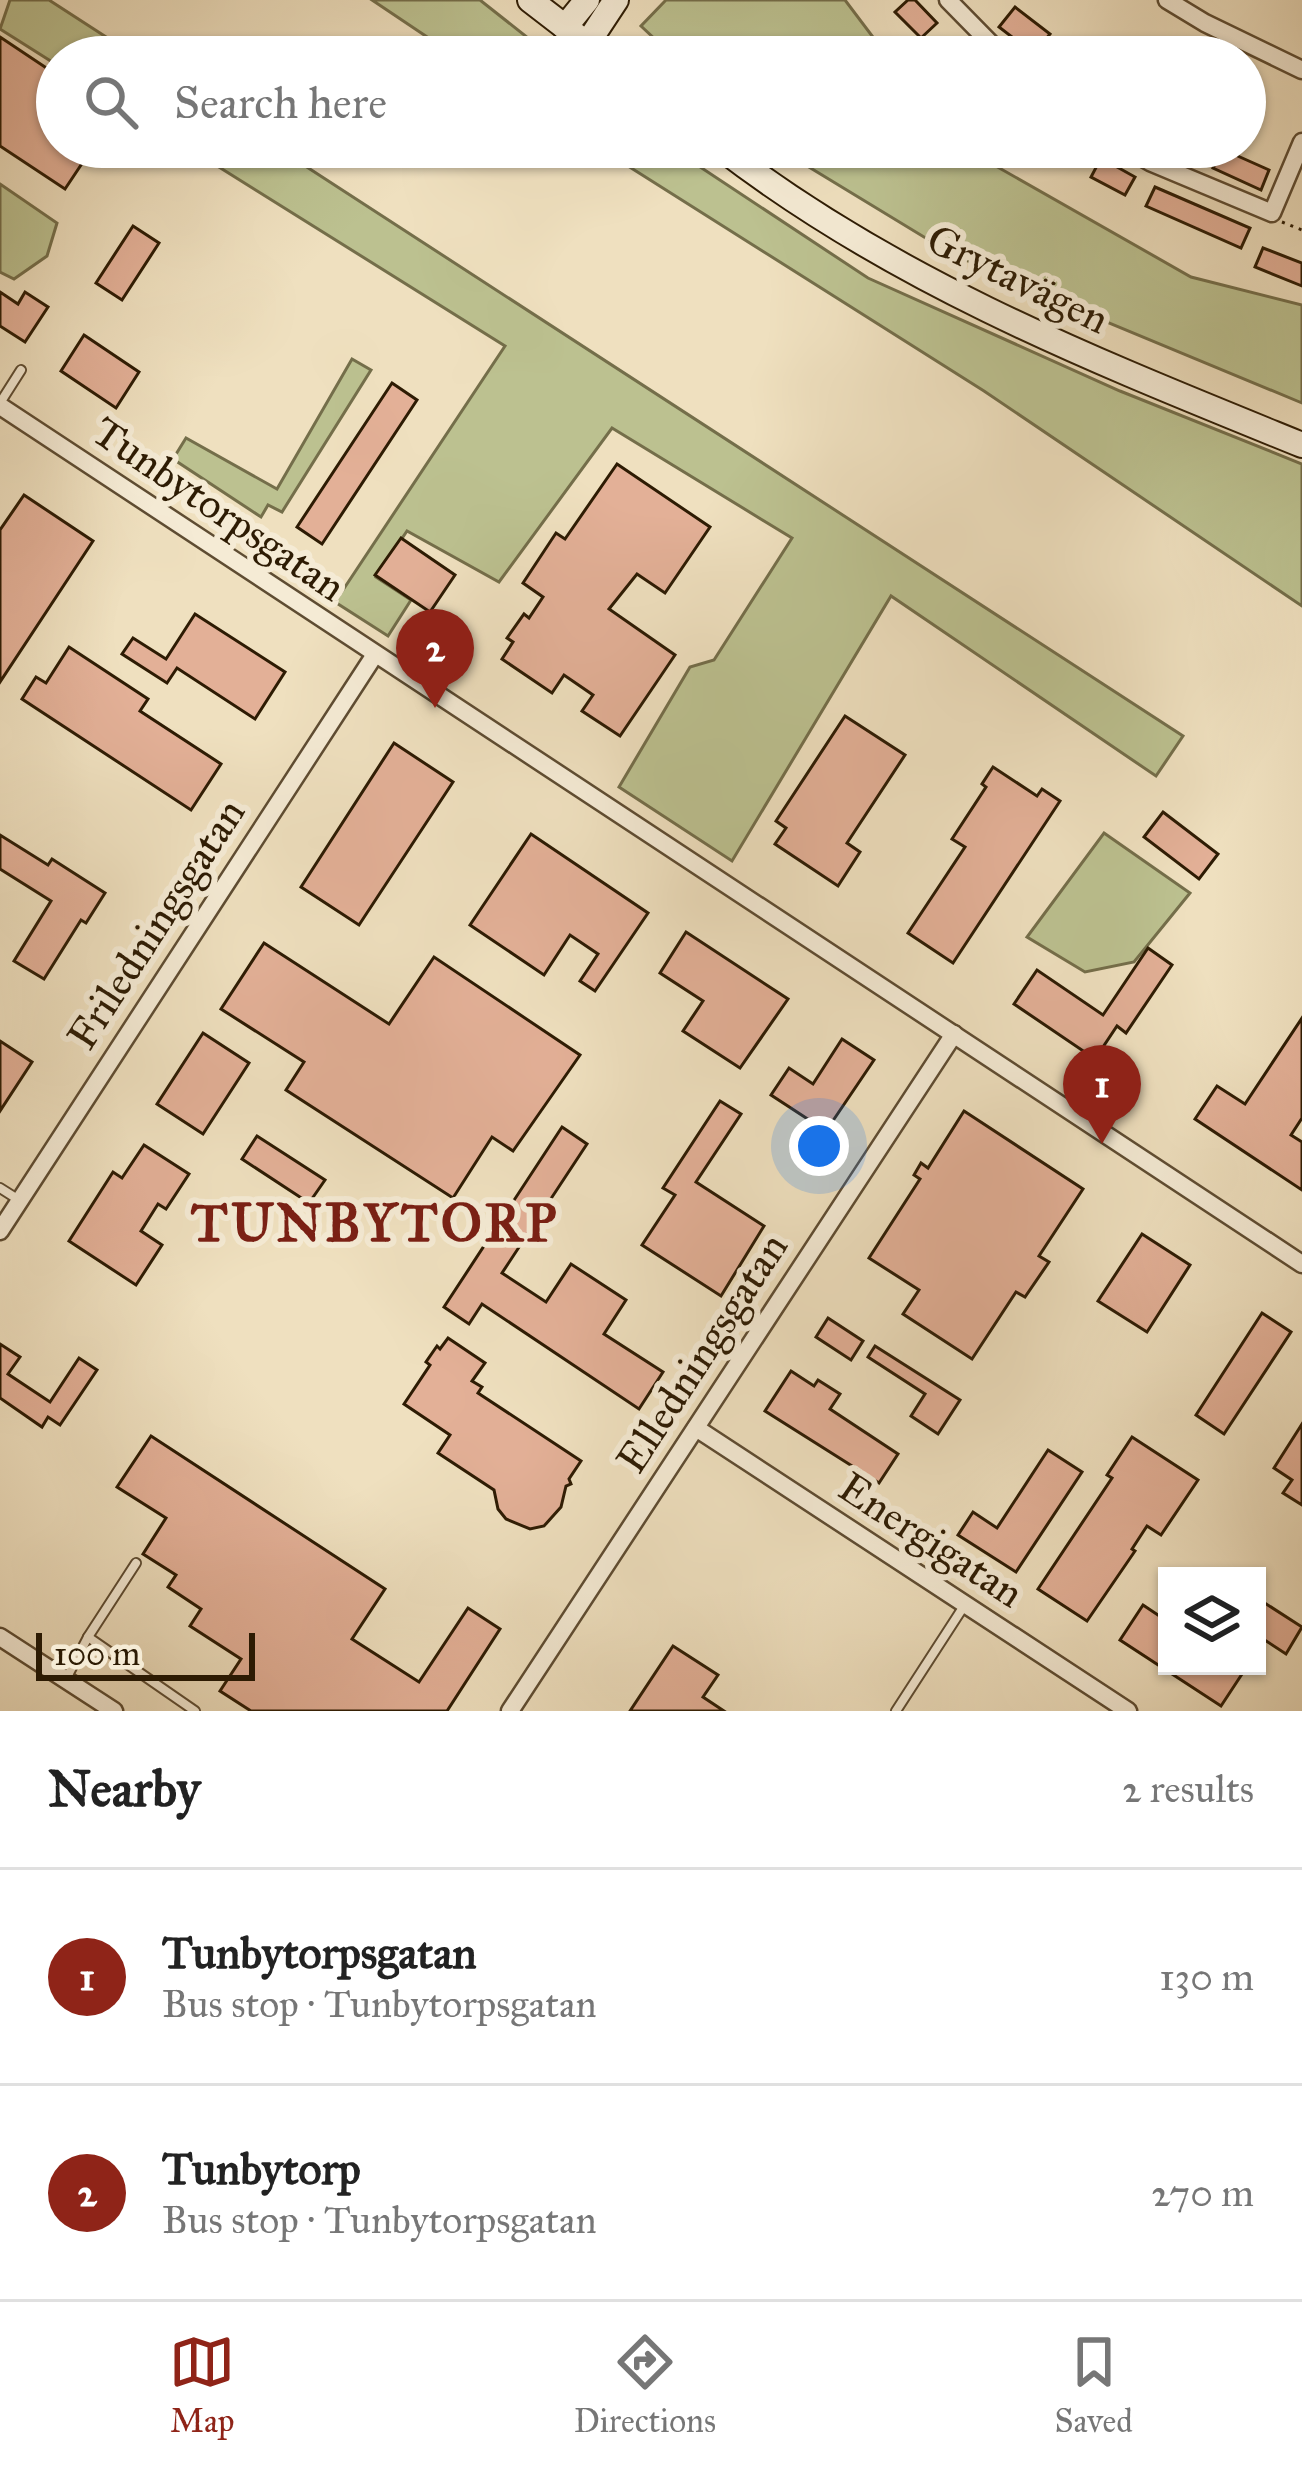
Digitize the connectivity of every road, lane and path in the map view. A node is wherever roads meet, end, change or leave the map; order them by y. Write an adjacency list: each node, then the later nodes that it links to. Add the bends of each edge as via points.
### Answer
1 (530, 0): 6 (street)
2 (587, 0): 6 (street)
3 (616, 0): 8 (street)
4 (948, 0): 9 (street)
5 (1167, 0): 10 (street)
6 (565, 27): 7 (street)
7 (576, 36)
8 (601, 36)
9 (983, 36)
10 (1232, 36)
11 (1266, 53): 12 (street)
12 (1302, 70)
13 (1302, 142): 16 (street)
14 (749, 168): 20 (street, Grytavägen, via 821,221 956,297)
15 (1164, 168): 16 (street)
16 (1272, 213): 17 (path)
17 (1302, 230)
18 (21, 370): 19 (lane)
19 (0, 405): 21 (street, Tunbytorpsgatan)
20 (1302, 445)
21 (374, 656): 22 (street, Tunbytorpsgatan); 24 (street, Friledningsgatan)
22 (954, 1034): 26 (street, Tunbytorpsgatan); 27 (street, Elledningsgatan)
23 (0, 1188): 24 (lane)
24 (20, 1201): 25 (street, Friledningsgatan)
25 (0, 1231)
26 (1302, 1264)
27 (697, 1428): 29 (street, Energigatan); 35 (street, Elledningsgatan)
28 (136, 1563): 31 (lane)
29 (964, 1605): 36 (lane); 37 (street, Energigatan)
30 (0, 1636): 32 (street)
31 (88, 1636): 32 (lane); 34 (lane)
32 (66, 1680): 33 (street)
33 (114, 1711)
34 (195, 1711)
35 (510, 1711)
36 (896, 1711)
37 (1128, 1711)

